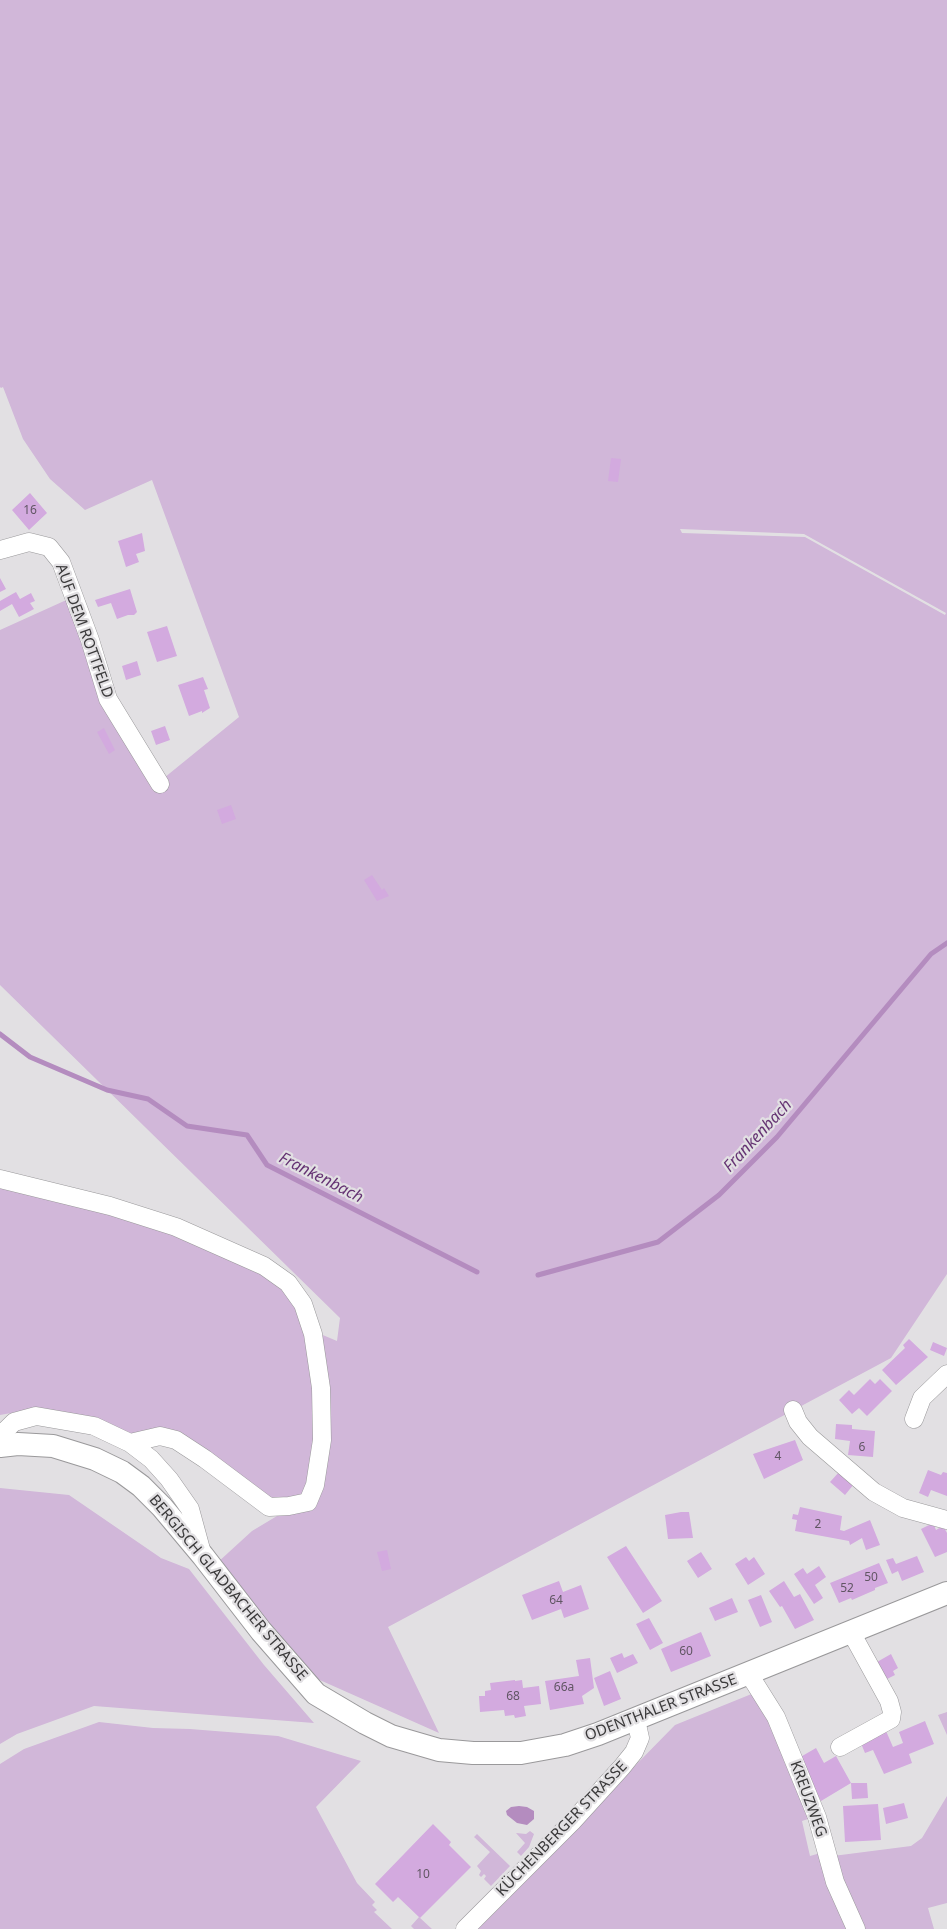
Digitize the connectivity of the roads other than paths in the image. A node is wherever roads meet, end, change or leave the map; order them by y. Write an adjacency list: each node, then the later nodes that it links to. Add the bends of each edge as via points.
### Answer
1 (0, 550): 2 (street, AUF DEM ROTTFELD, via 29,542 49,547 61,562 108,699)
2 (160, 784)
3 (0, 1179): 8 (street, via 110,1206 176,1227 264,1266 288,1283 303,1304 313,1334 321,1388 322,1440 315,1485 308,1502 269,1507 176,1440 160,1436)
4 (947, 1374): 6 (street, via 922,1398)
5 (793, 1410): 10 (street, via 810,1437 874,1492 903,1508)
6 (914, 1418)
7 (0, 1436): 8 (street, via 14,1422 36,1416 94,1426)
8 (130, 1443): 11 (street, via 151,1459 190,1509)
9 (0, 1446): 11 (main road, BERGISCH GLADBACHER STRASSE, via 53,1446 95,1459 122,1472 150,1495)
10 (947, 1520)
11 (203, 1556): 16 (main road, BERGISCH GLADBACHER STRASSE, via 261,1631 316,1694)
12 (947, 1593): 13 (main road, ODENTHALER STRASSE)
13 (851, 1632): 14 (main road, ODENTHALER STRASSE); 17 (street, via 892,1712 891,1719)
14 (749, 1674): 15 (main road, ODENTHALER STRASSE); 19 (street, KREUZWEG, via 780,1726 817,1817 835,1882)
15 (636, 1720): 16 (main road, ODENTHALER STRASSE, via 565,1744 535,1751 498,1753 439,1750 391,1736); 18 (street, KÜCHENBERGER STRASSE, via 639,1742 622,1767)
16 (365, 1723)
17 (840, 1746)
18 (465, 1929)
19 (856, 1929)

